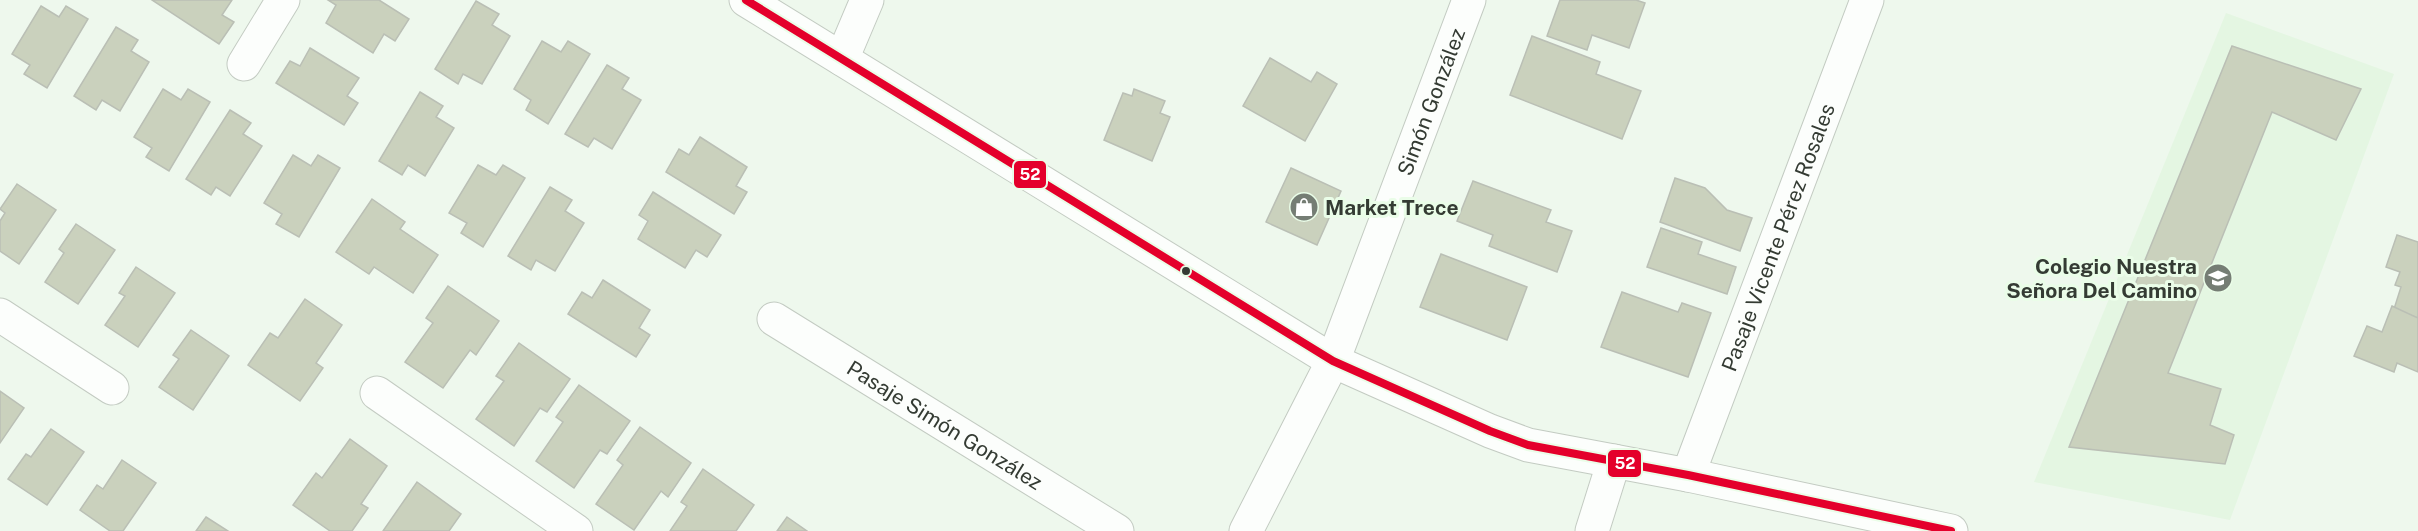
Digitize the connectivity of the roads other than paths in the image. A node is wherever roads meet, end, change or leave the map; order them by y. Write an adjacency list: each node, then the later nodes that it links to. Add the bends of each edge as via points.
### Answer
1 (283, 0): 7 (street)
2 (746, 0): 6 (street)
3 (867, 0): 6 (street)
4 (1469, 0): 10 (street, Simón González)
5 (1867, 0): 14 (street, Pasaje Vicente Pérez Rosales)
6 (842, 59): 10 (street)
7 (244, 64)
8 (0, 315): 11 (street)
9 (774, 319): 16 (street, Pasaje Simón González)
10 (1333, 361): 13 (street, via 1528,446); 17 (street, Simón González)
11 (112, 388)
12 (378, 393): 15 (street)
13 (1614, 461): 14 (street); 18 (street)
14 (1688, 475): 19 (street)
15 (576, 531)
16 (1117, 531)
17 (1246, 531)
18 (1592, 531)
19 (1951, 531)

